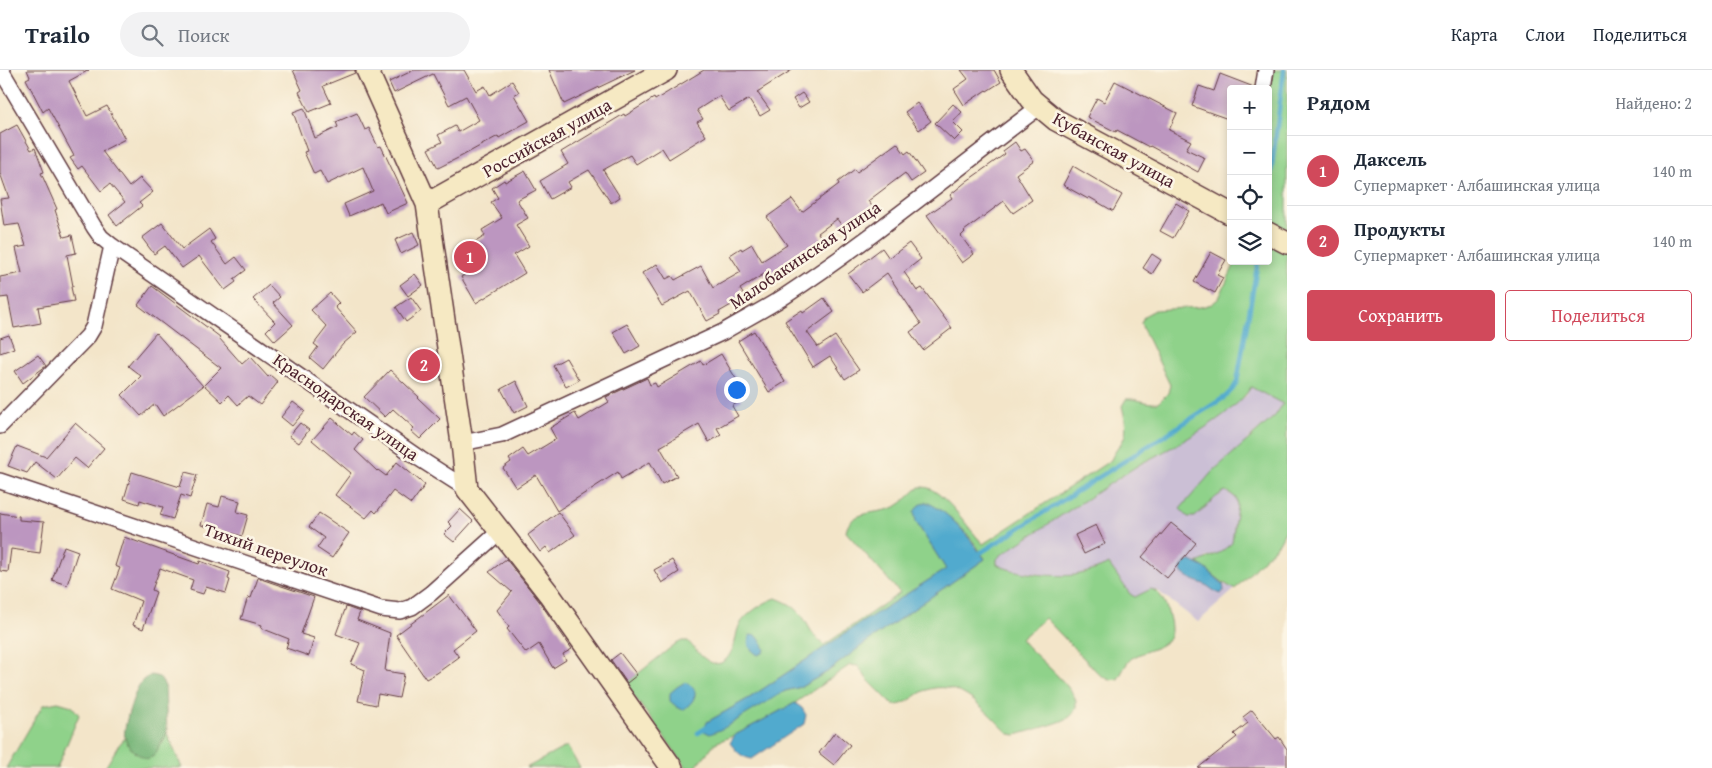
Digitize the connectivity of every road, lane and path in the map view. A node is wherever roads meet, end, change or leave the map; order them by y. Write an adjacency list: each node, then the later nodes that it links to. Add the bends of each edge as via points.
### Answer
1 (1, 70): 12 (street, Краснодарская улица, via 94,227)
2 (367, 70): 8 (street)
3 (666, 70): 8 (street, Российская улица)
4 (1011, 70): 7 (street, Кубанская улица)
5 (1266, 70): 6 (street)
6 (1264, 85)
7 (1039, 107): 9 (street, Кубанская улица, via 1056,120); 14 (street, Малобакинская улица, via 858,244 754,314 723,332 502,435)
8 (427, 204): 14 (street)
9 (1227, 212)
10 (1272, 235): 11 (street)
11 (1287, 243)
12 (112, 246): 13 (street, via 91,331); 16 (street, Краснодарская улица)
13 (0, 426)
14 (462, 444): 16 (street)
15 (0, 481): 17 (street, Тихий переулок, via 391,611 412,607)
16 (467, 489): 17 (street, Краснодарская улица)
17 (499, 532): 18 (street, Краснодарская улица, via 549,594)
18 (672, 768)

